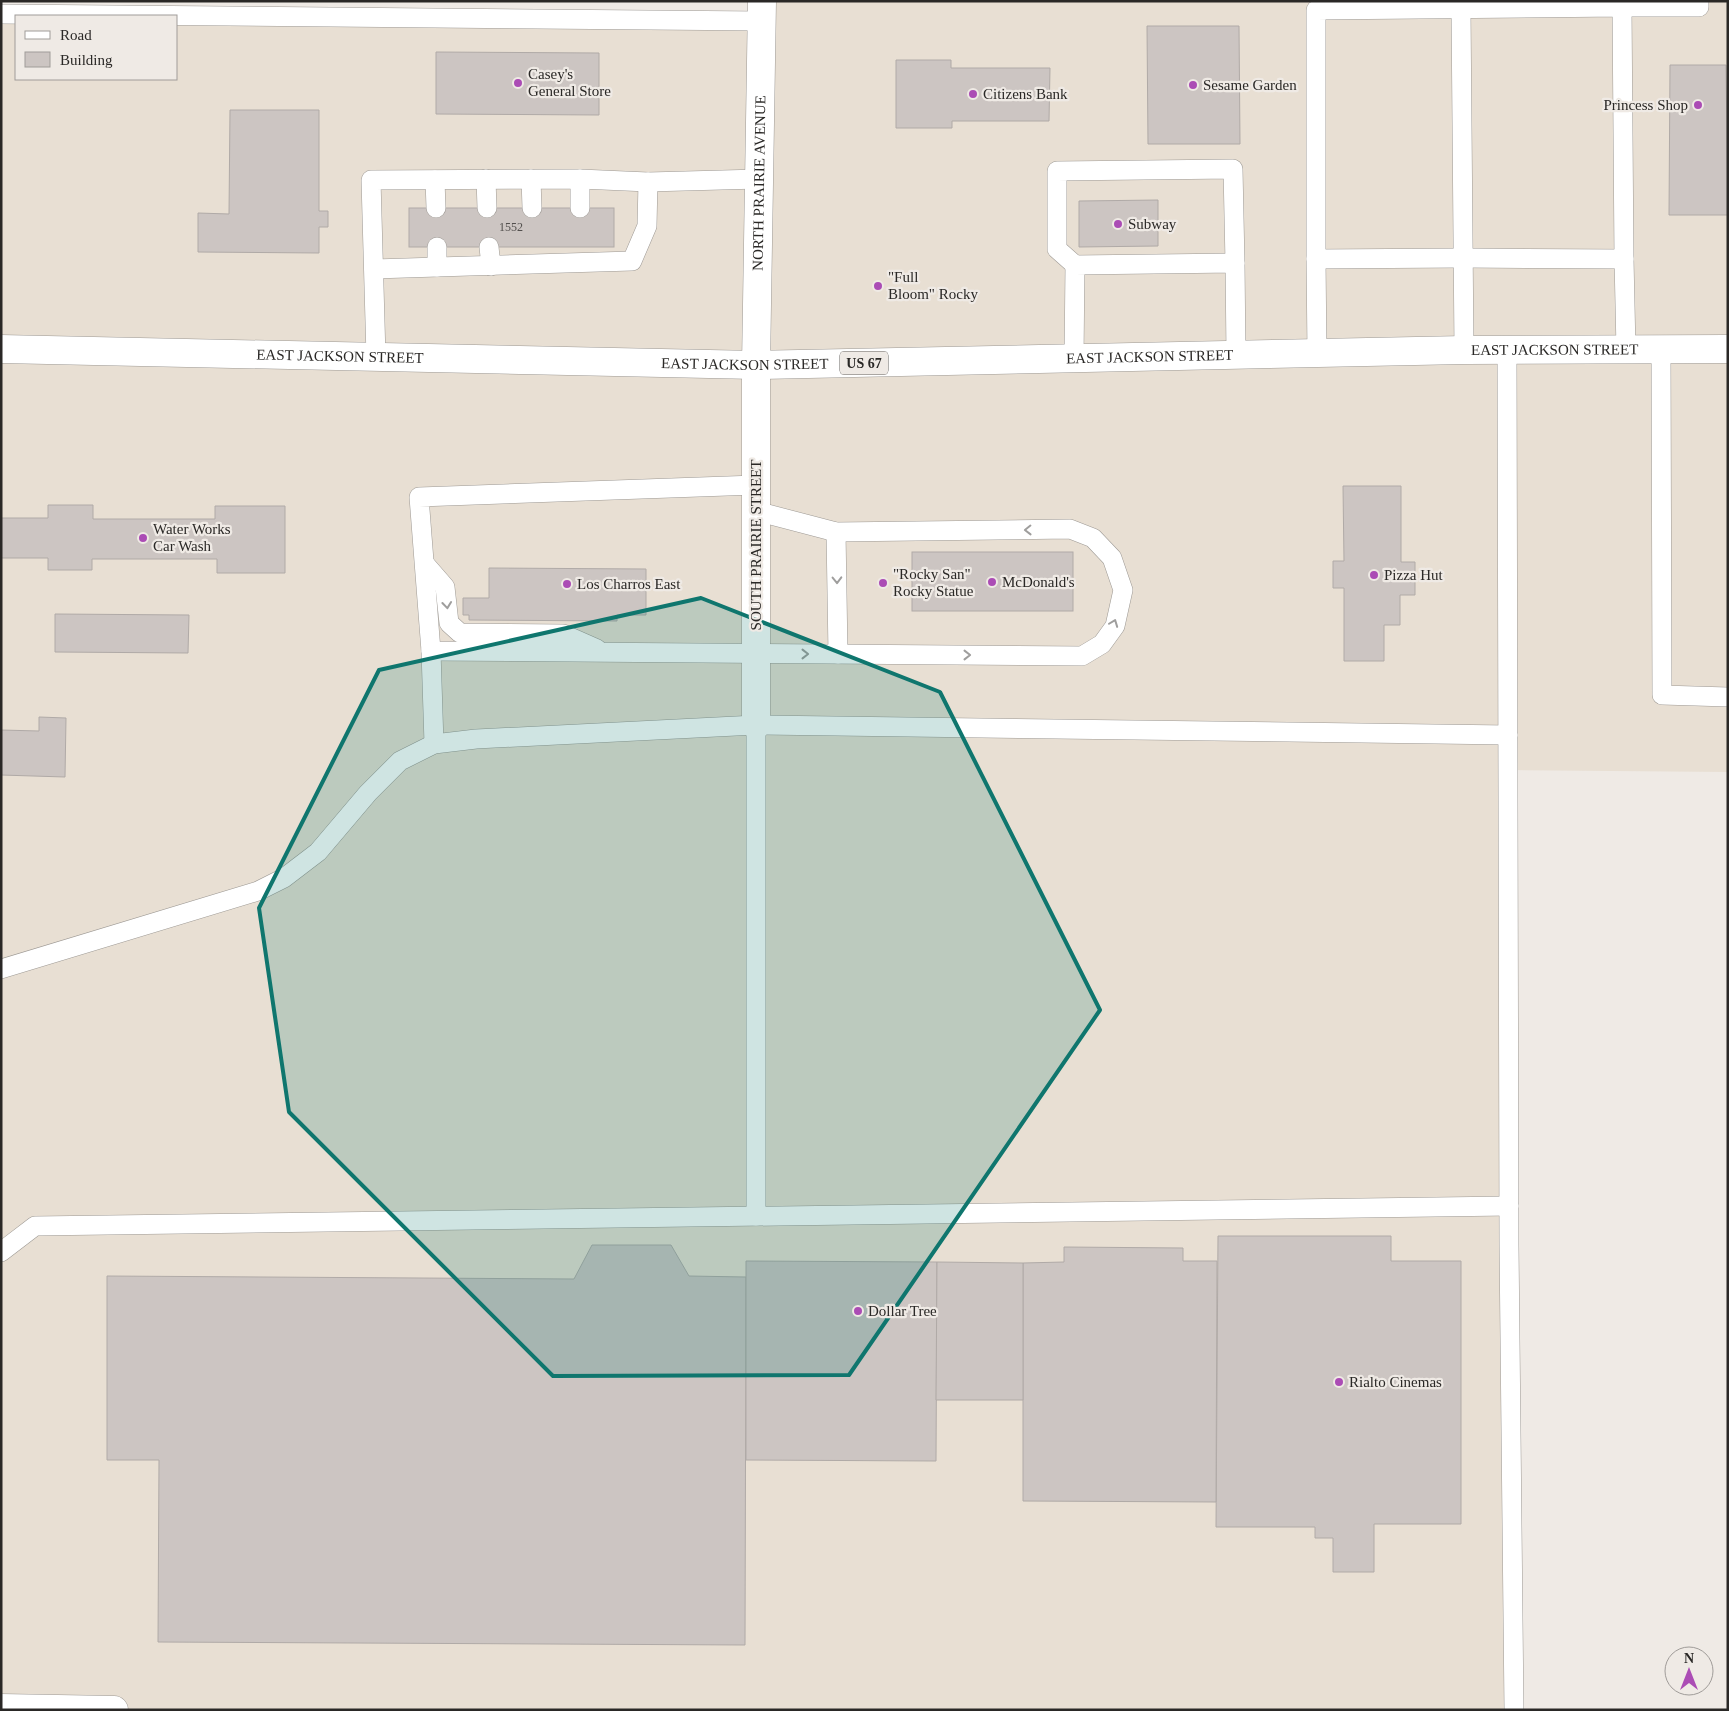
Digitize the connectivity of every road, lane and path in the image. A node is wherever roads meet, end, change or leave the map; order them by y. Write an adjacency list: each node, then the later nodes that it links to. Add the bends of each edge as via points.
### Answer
1 (1698, 1): 3 (lane, via 1699,7)
2 (1316, 5): 4 (lane); 19 (lane)
3 (1622, 7): 4 (lane); 20 (lane)
4 (1461, 10): 18 (lane)
5 (762, 11): 6 (lane); 10 (main road, NORTH PRAIRIE AVENUE)
6 (1, 14)
7 (486, 179): 8 (lane); 11 (lane); 14 (lane)
8 (531, 179): 9 (lane); 15 (lane)
9 (580, 179): 12 (lane); 16 (lane)
10 (759, 179): 12 (lane); 35 (main road, NORTH PRAIRIE AVENUE)
11 (435, 180): 13 (lane); 24 (lane, via 371,180)
12 (648, 182): 23 (lane, via 648,226 632,261 581,255 490,256)
13 (436, 208)
14 (487, 208)
15 (532, 208)
16 (580, 208)
17 (437, 247): 23 (lane)
18 (1463, 258): 19 (lane); 20 (lane); 26 (lane)
19 (1316, 259): 31 (lane)
20 (1624, 259): 28 (lane)
21 (1235, 263): 22 (lane); 22 (lane, via 1233,169 1057,171 1057,249); 32 (lane)
22 (1075, 265): 34 (lane)
23 (437, 267): 24 (lane)
24 (374, 270): 33 (lane)
25 (1, 349): 33 (main road, EAST JACKSON STREET / US 67)
26 (1464, 350): 27 (main road, EAST JACKSON STREET / US 67); 31 (main road, EAST JACKSON STREET / US 67)
27 (1507, 350): 28 (main road, EAST JACKSON STREET / US 67); 45 (lane)
28 (1626, 350): 29 (main road, EAST JACKSON STREET / US 67)
29 (1661, 350): 30 (main road, EAST JACKSON STREET / US 67); 43 (lane, via 1662,696)
30 (1728, 350)
31 (1317, 354): 32 (main road, EAST JACKSON STREET / US 67)
32 (1236, 355): 34 (main road, EAST JACKSON STREET / US 67)
33 (376, 357): 35 (main road, EAST JACKSON STREET / US 67)
34 (1074, 359): 35 (main road, EAST JACKSON STREET / US 67)
35 (756, 365): 36 (main road, SOUTH PRAIRIE STREET)
36 (756, 498): 37 (lane); 38 (lane, via 419,497); 41 (main road, SOUTH PRAIRIE STREET)
37 (836, 532): 42 (lane, one-way to 42); 42 (lane, one-way to 37, via 1082,656 1102,644 1115,626 1123,590 1112,558 1093,538 1070,529)
38 (424, 564): 39 (lane); 40 (lane, one-way to 40, via 445,587 449,623 460,633 563,634)
39 (430, 651): 40 (lane); 46 (lane)
40 (605, 652): 41 (lane)
41 (756, 653): 42 (lane, one-way to 42); 44 (main road, SOUTH PRAIRIE STREET)
42 (838, 654)
43 (1728, 697)
44 (756, 725): 45 (lane); 46 (lane, via 476,739); 49 (lane)
45 (1508, 735): 48 (lane)
46 (434, 744): 47 (lane, via 400,761 318,852 284,878 258,891)
47 (1, 969)
48 (1509, 1206): 49 (lane); 53 (lane)
49 (756, 1216): 50 (lane, via 35,1226)
50 (1, 1252)
51 (1, 1708): 52 (main road)
52 (114, 1710)
53 (1514, 1710)

